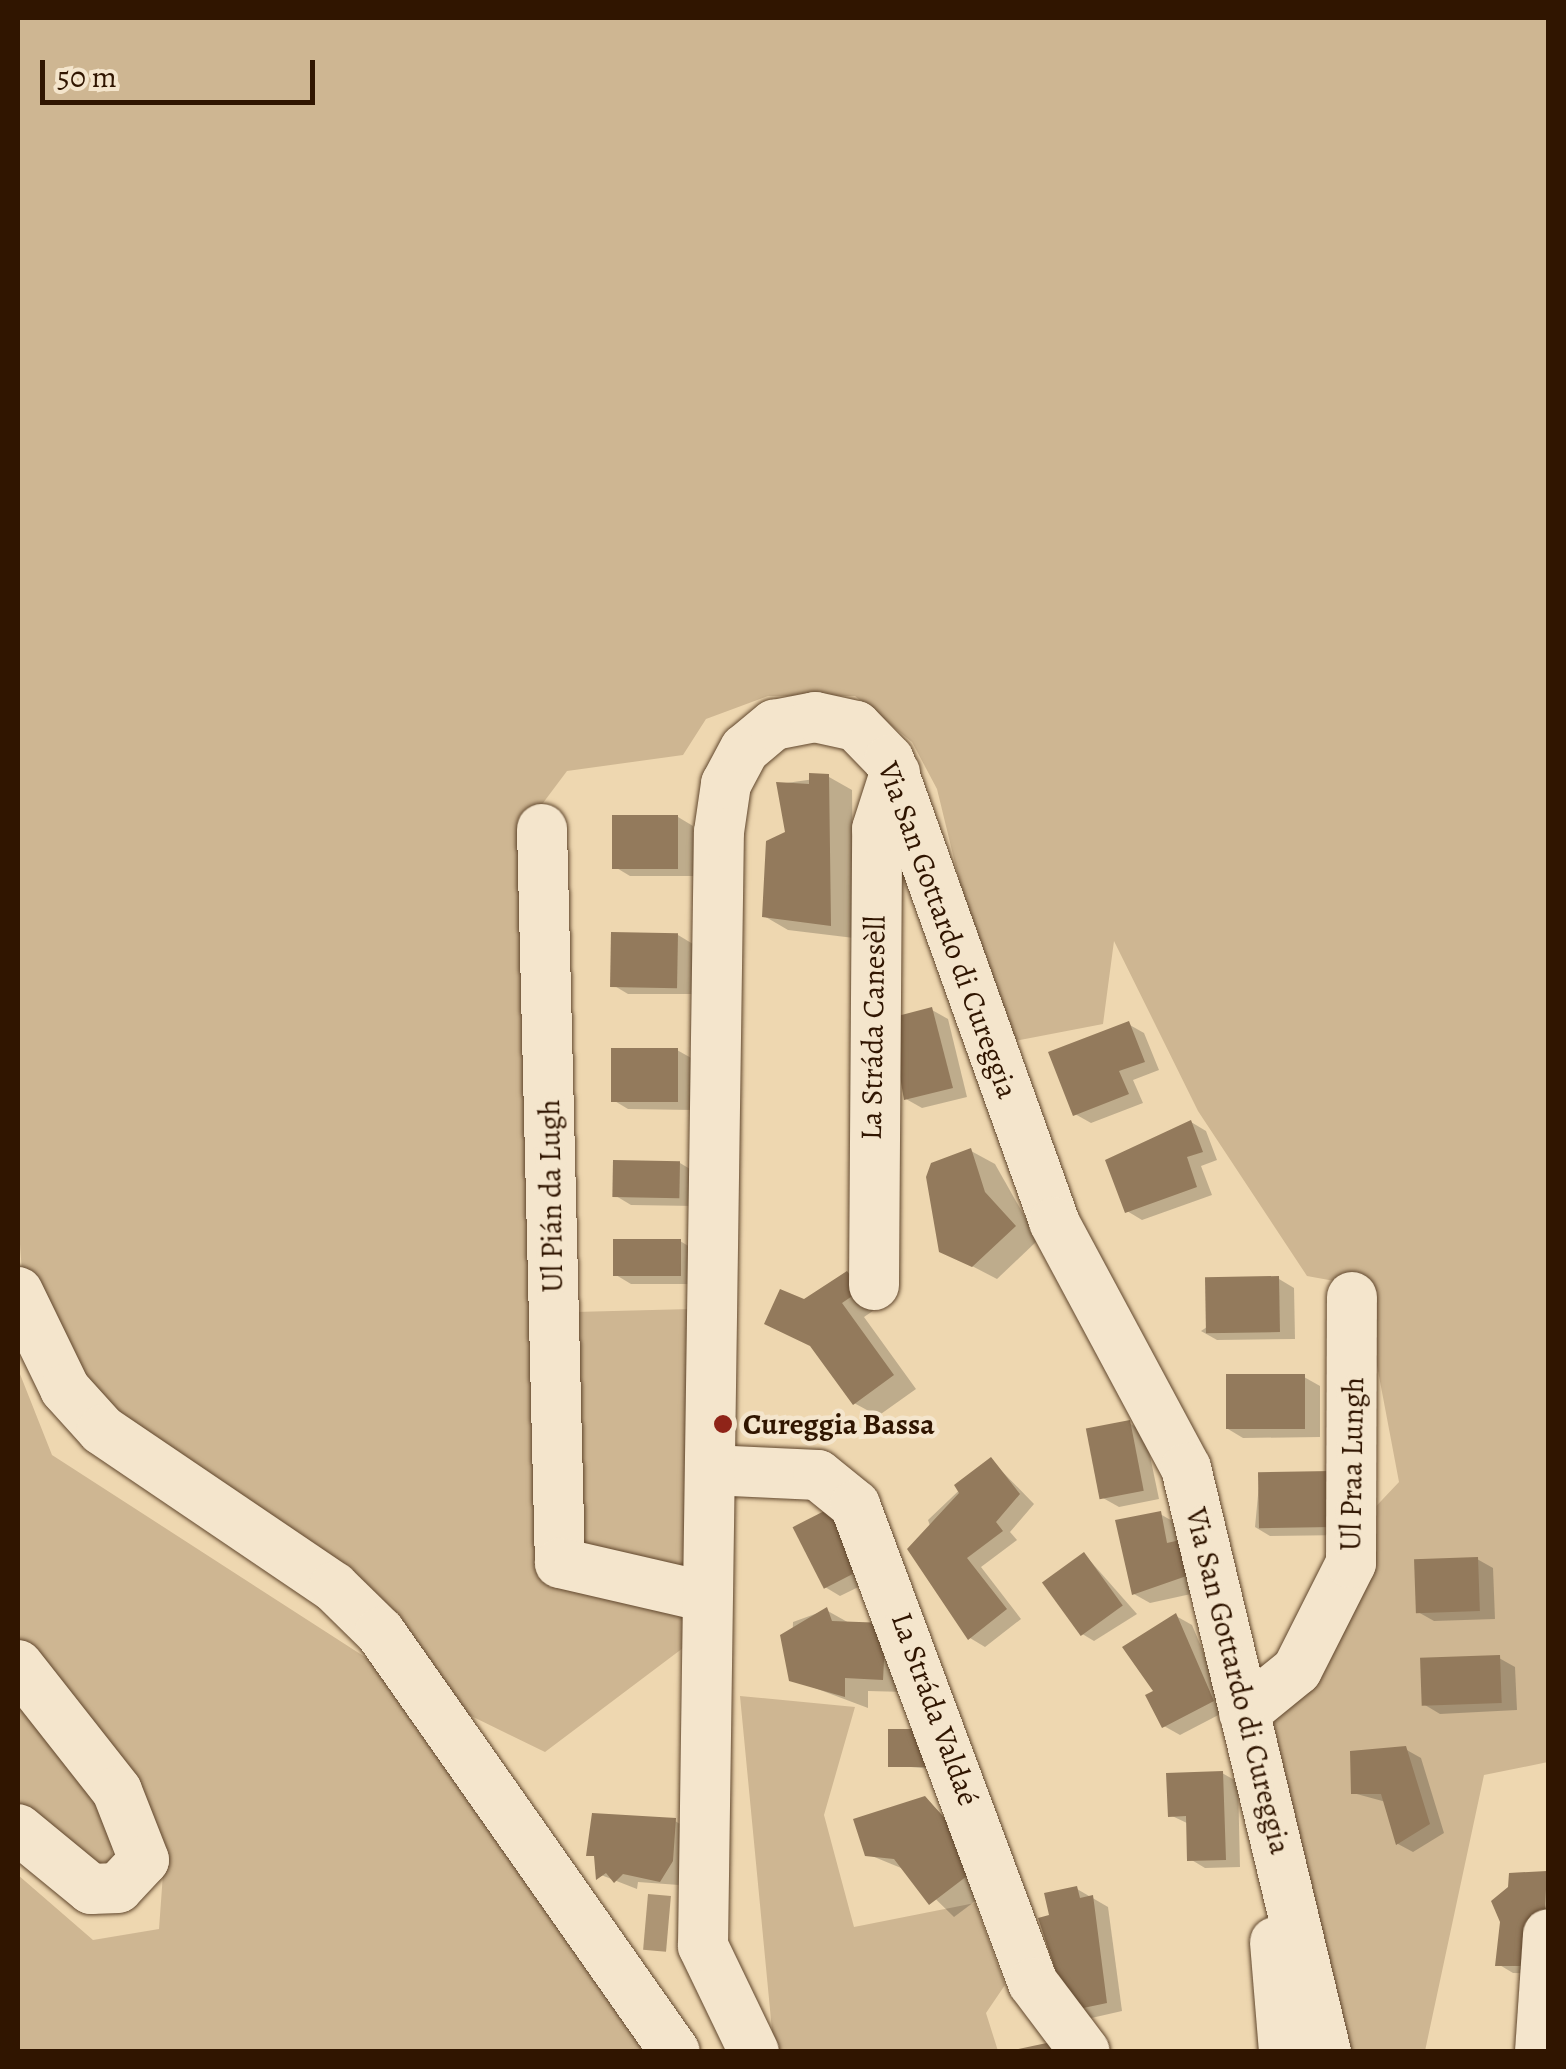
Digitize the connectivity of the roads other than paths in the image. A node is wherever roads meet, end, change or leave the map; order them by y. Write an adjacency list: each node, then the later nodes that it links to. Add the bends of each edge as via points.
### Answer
1 (894, 774): 3 (street, La Stráda Canesèll, via 877,829); 6 (street, Via San Gottardo di Cureggia, via 872,736 815,717 758,735 726,784); 9 (street, Via San Gottardo di Cureggia, via 1054,1222 1186,1468)
2 (542, 829): 7 (street, Ul Pián da Lugh, via 560,1563)
3 (874, 1285)
4 (18, 1292): 13 (street, via 65,1389 102,1430 334,1587 380,1632)
5 (1352, 1297): 9 (street, Ul Praa Lungh, via 1351,1563 1297,1670)
6 (710, 1470): 7 (street, Via San Gottardo di Cureggia); 15 (street, La Stráda Valdaé, via 818,1475 855,1505 1033,1983)
7 (708, 1597): 14 (street, Via San Gottardo di Cureggia, via 703,1946)
8 (18, 1665): 10 (street, via 117,1791 144,1860 118,1888 91,1889)
9 (1244, 1713): 11 (street, Via San Gottardo di Cureggia)
10 (18, 1828)
11 (1278, 1850): 16 (street); 17 (street, Via San Gottardo di Cureggia)
12 (1548, 1934): 18 (street)
13 (674, 2052)
14 (754, 2052)
15 (1085, 2052)
16 (1284, 2052)
17 (1326, 2052)
18 (1540, 2052)

